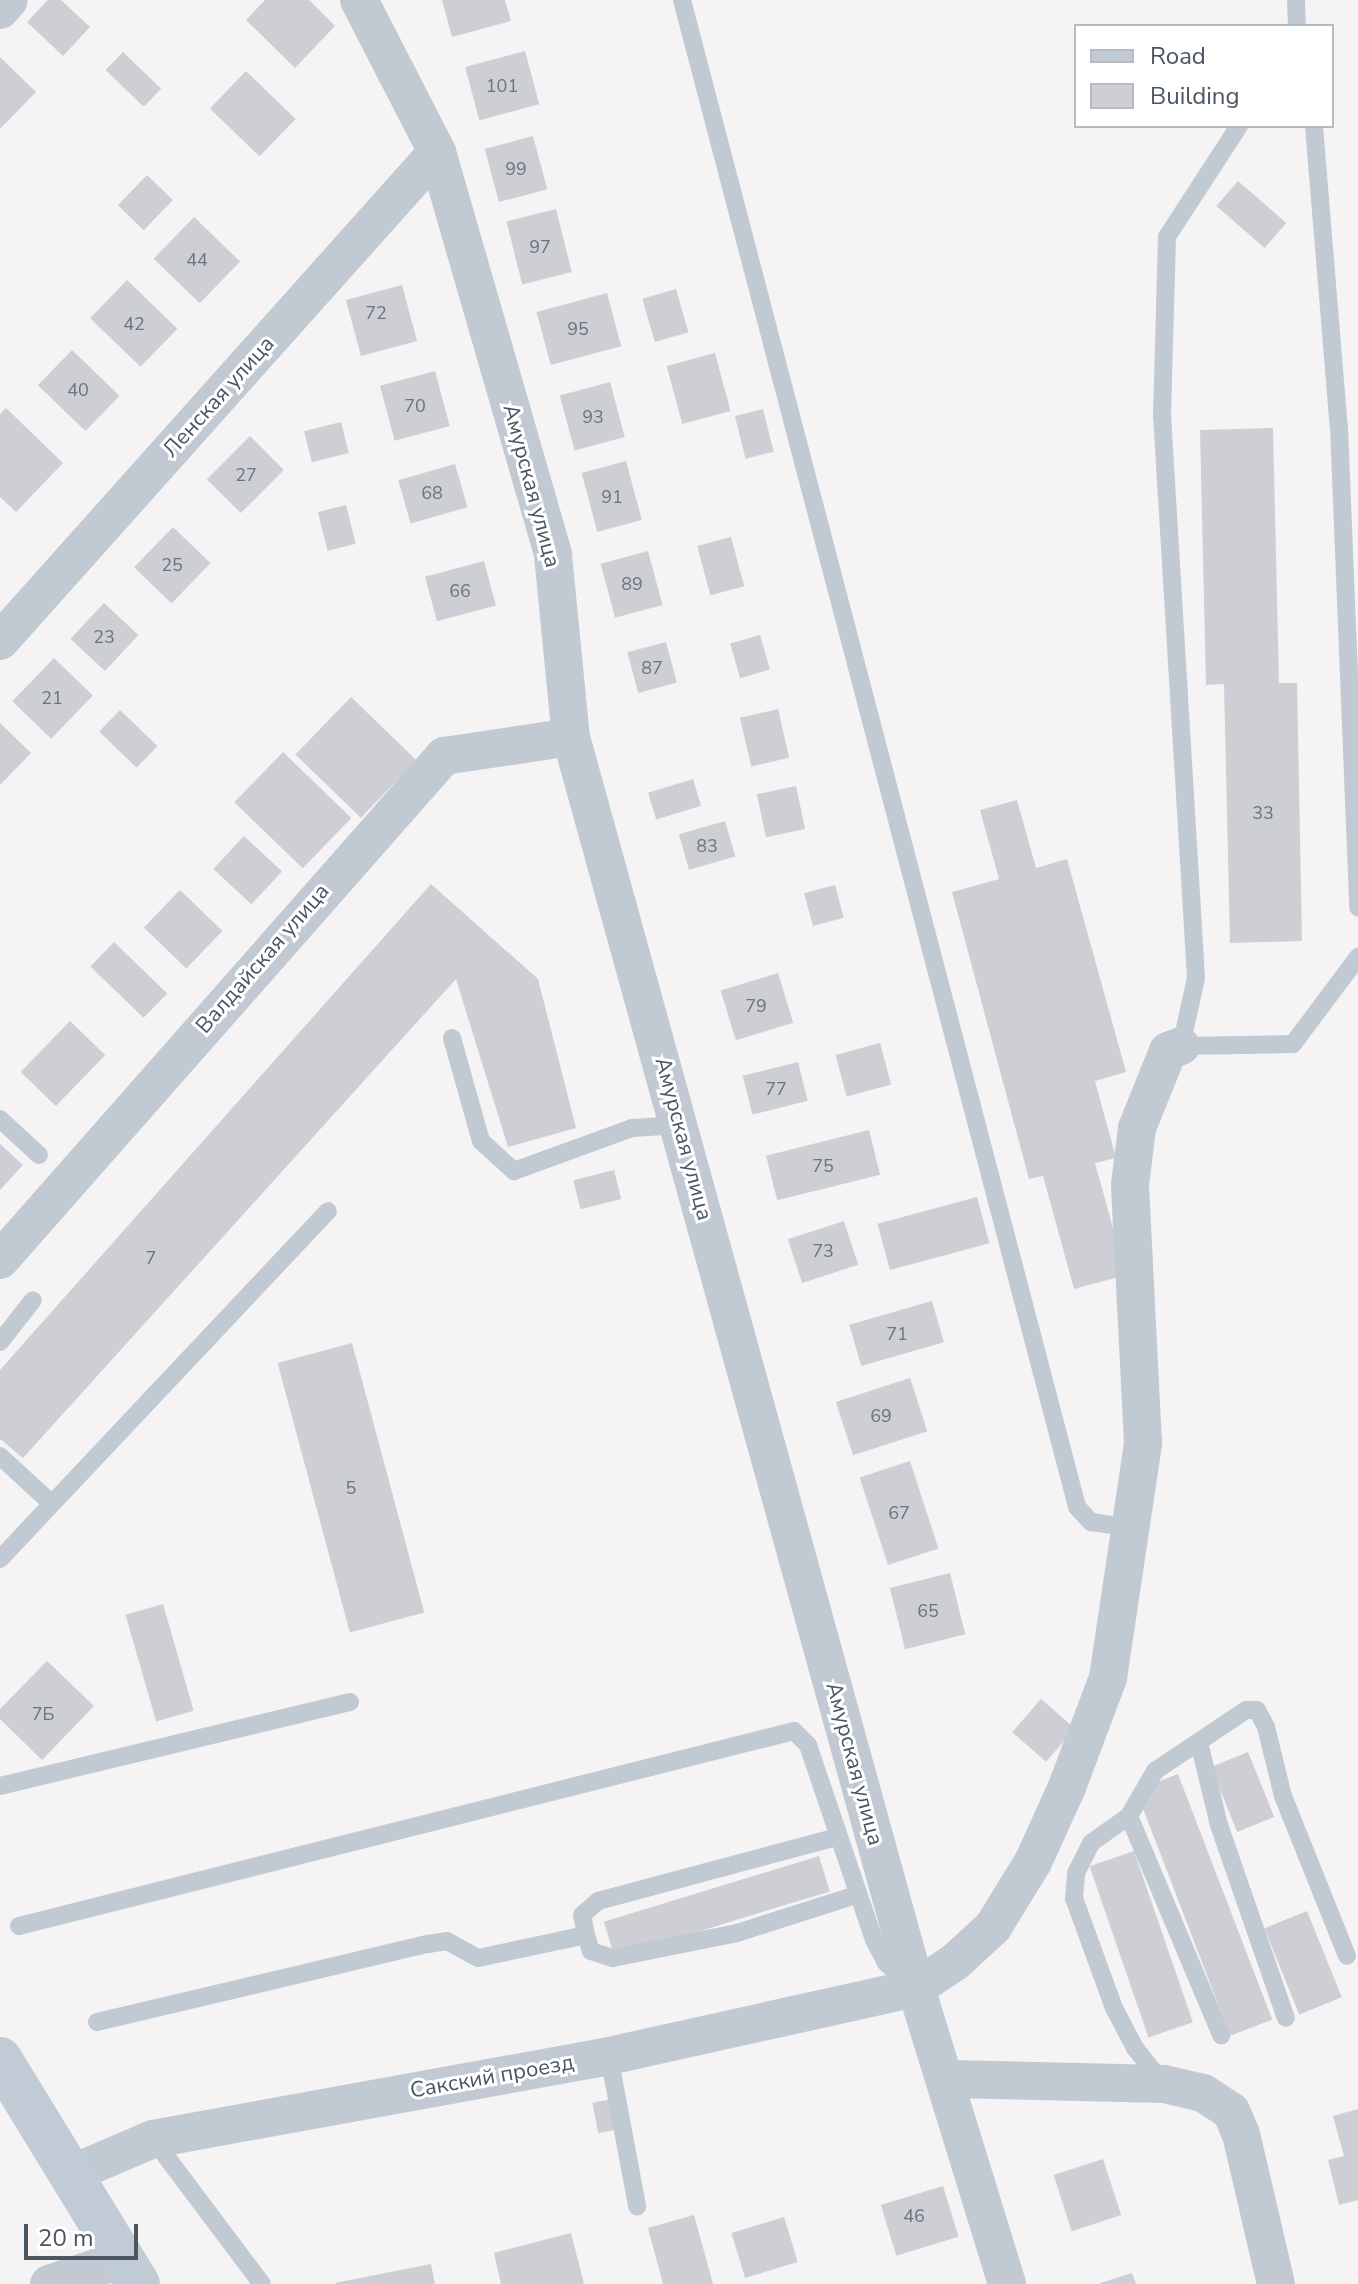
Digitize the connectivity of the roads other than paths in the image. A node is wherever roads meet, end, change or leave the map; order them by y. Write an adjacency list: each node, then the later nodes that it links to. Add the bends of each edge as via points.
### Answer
1 (9, 0): 5 (street)
2 (359, 0): 9 (street, Амурская улица)
3 (682, 0): 25 (lane, via 1077,1507 1091,1522)
4 (1296, 0): 6 (lane)
5 (0, 10)
6 (1297, 24)
7 (1238, 128): 15 (lane, via 1167,237 1162,415 1196,978)
8 (1314, 128): 12 (lane, via 1339,427)
9 (437, 152): 10 (street, Ленская улица); 11 (street, Амурская улица, via 553,555)
10 (0, 641)
11 (571, 737): 17 (street, Амурская улица); 20 (street, Валдайская улица, via 444,756)
12 (1358, 908)
13 (1358, 957): 15 (lane, via 1293,1044)
14 (452, 1038): 17 (lane, via 481,1141 514,1171 632,1128)
15 (1181, 1046): 25 (street, via 1168,1051 1137,1128 1130,1185 1143,1443)
16 (0, 1119): 18 (lane)
17 (680, 1125): 36 (street, Амурская улица)
18 (39, 1155)
19 (328, 1211): 24 (lane)
20 (0, 1260)
21 (33, 1300): 22 (lane)
22 (0, 1342)
23 (0, 1456): 24 (lane)
24 (50, 1502): 26 (lane)
25 (1133, 1528): 36 (street, via 1108,1678 1033,1862 993,1927)
26 (0, 1559)
27 (350, 1702): 29 (lane)
28 (1199, 1742): 30 (lane, via 1155,1771); 35 (lane, via 1246,1710 1257,1710 1283,1796); 37 (lane, via 1219,1825)
29 (0, 1786)
30 (1129, 1816): 39 (lane); 43 (lane, via 1091,1843 1076,1873 1074,1898 1114,2008 1135,2048)
31 (837, 1837): 32 (lane); 33 (lane, via 808,1745 794,1731); 34 (lane, via 598,1901 582,1915)
32 (856, 1895): 34 (lane, via 737,1933 613,1958 591,1951); 36 (lane, via 886,1963)
33 (19, 1926)
34 (586, 1935): 38 (lane, via 478,1958 447,1941 428,1944)
35 (1347, 1956)
36 (916, 1988): 40 (street, Сакский проезд); 42 (street, Амурская улица)
37 (1286, 2018)
38 (97, 2022)
39 (1221, 2035)
40 (609, 2056): 44 (street, Сакский проезд); 46 (lane)
41 (0, 2059): 45 (main road)
42 (947, 2079): 43 (street); 50 (street, Амурская улица)
43 (1164, 2084): 51 (street, via 1203,2093 1231,2111)
44 (153, 2139): 45 (street, Сакский проезд); 49 (lane)
45 (71, 2174): 47 (main road)
46 (637, 2206)
47 (130, 2271): 48 (street)
48 (49, 2284)
49 (262, 2284)
50 (1007, 2284)
51 (1276, 2284)

